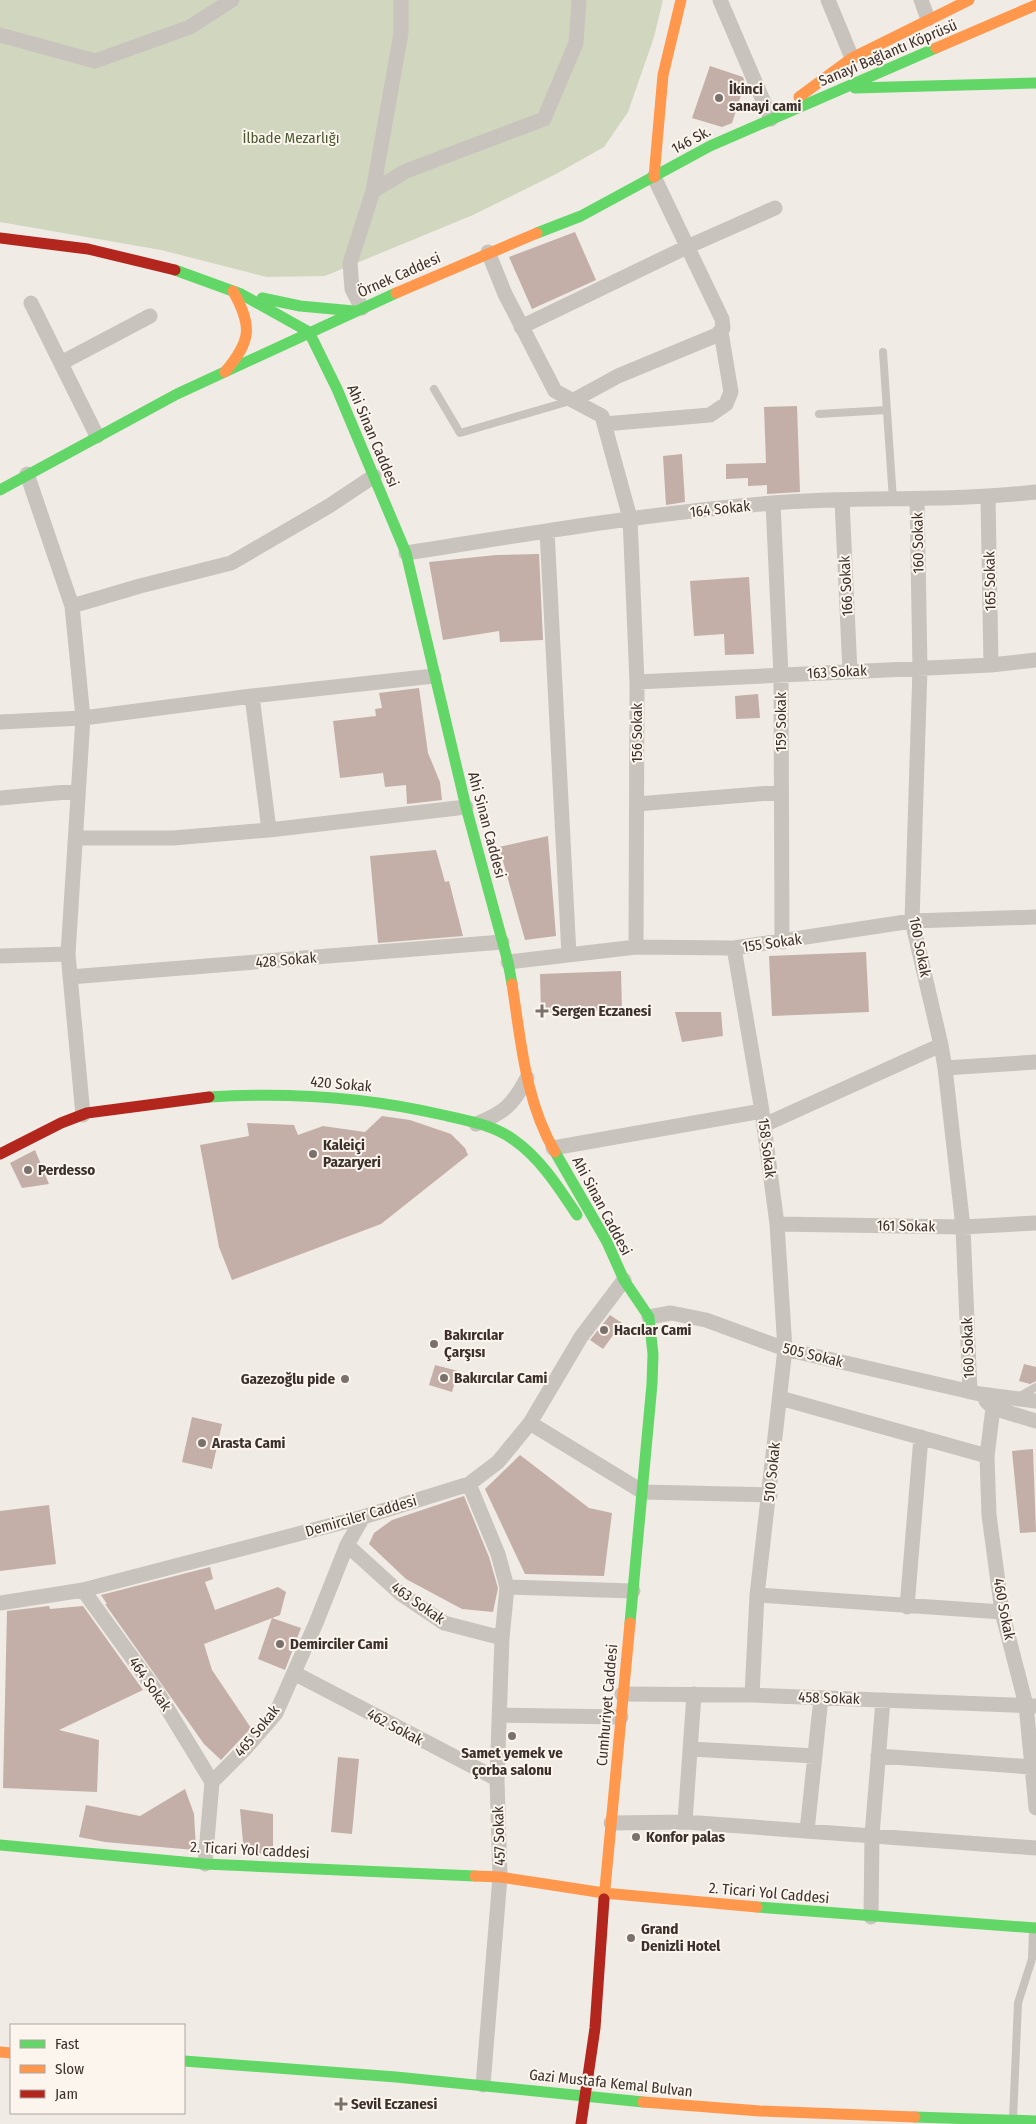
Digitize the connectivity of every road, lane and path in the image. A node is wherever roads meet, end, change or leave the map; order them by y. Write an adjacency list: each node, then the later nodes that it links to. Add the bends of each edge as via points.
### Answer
1 (232, 0): 12 (street, via 190,27 95,61)
2 (401, 0): 18 (street, via 401,33)
3 (579, 0): 18 (street, via 576,43 544,119 406,171)
4 (681, 0): 17 (main road, via 662,75)
5 (720, 0): 16 (street)
6 (828, 0): 13 (street)
7 (921, 0): 11 (street)
8 (950, 0): 11 (main road)
9 (969, 0): 11 (main road, Sanayi Bağlantı Köprüsü)
10 (1036, 5): 15 (main road, Sanayi Bağlantı Köprüsü)
11 (934, 17): 13 (main road, Sanayi Bağlantı Köprüsü)
12 (0, 36)
13 (852, 58): 16 (main road, Sanayi Bağlantı Köprüsü)
14 (1036, 83): 15 (main road)
15 (842, 89): 16 (main road, Sanayi Bağlantı Köprüsü)
16 (771, 119): 17 (main road, 146 Sk., via 710,146)
17 (654, 177): 21 (street); 22 (main road, Örnek Caddesi, via 581,216)
18 (372, 191): 25 (street, via 350,263)
19 (775, 208): 21 (street)
20 (0, 238): 23 (main road, via 113,254 196,276)
21 (687, 247): 27 (street); 28 (street)
22 (488, 252): 25 (main road, Örnek Caddesi); 28 (street)
23 (233, 291): 25 (main road, via 300,306); 29 (main road); 32 (main road, via 249,325 248,337 244,348)
24 (32, 303): 31 (street)
25 (358, 310): 29 (main road, Örnek Caddesi)
26 (150, 316): 31 (street)
27 (721, 326): 34 (street); 37 (street, via 731,392 722,408 710,415)
28 (521, 327): 34 (street, via 555,391)
29 (309, 332): 32 (main road, Örnek Caddesi); 40 (main road, Ahi Sinan Caddesi)
30 (883, 352): 35 (lane)
31 (60, 363): 38 (street)
32 (225, 372): 38 (main road, Örnek Caddesi)
33 (434, 389): 34 (lane, via 460,433)
34 (574, 400): 37 (street, via 602,416)
35 (887, 410): 36 (lane); 45 (lane)
36 (819, 414)
37 (604, 424): 48 (street, 156 Sokak)
38 (97, 436): 39 (main road, Örnek Caddesi)
39 (27, 474): 41 (main road, Örnek Caddesi); 51 (street)
40 (374, 476): 50 (main road, Ahi Sinan Caddesi); 51 (street, via 231,563)
41 (0, 490)
42 (1036, 492): 43 (street, 164 Sokak)
43 (988, 497): 44 (street, 164 Sokak); 53 (street, 165 Sokak)
44 (917, 499): 45 (street, 164 Sokak); 54 (street, 160 Sokak)
45 (893, 500): 46 (street, 164 Sokak)
46 (842, 501): 47 (street, 164 Sokak); 55 (street, 166 Sokak)
47 (773, 503): 48 (street, 164 Sokak); 56 (street, 159 Sokak)
48 (630, 518): 49 (street, 164 Sokak); 58 (street, 156 Sokak)
49 (547, 531): 50 (street, 164 Sokak); 76 (street)
50 (406, 553): 57 (main road, Ahi Sinan Caddesi)
51 (72, 606): 60 (street)
52 (1036, 660): 53 (street, 163 Sokak)
53 (991, 665): 54 (street, 163 Sokak)
54 (920, 668): 55 (street, 163 Sokak); 70 (street, 160 Sokak)
55 (850, 672): 56 (street, 163 Sokak)
56 (781, 675): 58 (street, 163 Sokak); 63 (street, 159 Sokak)
57 (434, 676): 59 (street); 66 (main road, Ahi Sinan Caddesi)
58 (637, 682): 65 (street, 156 Sokak)
59 (252, 696): 60 (street); 67 (street)
60 (83, 718): 61 (street); 62 (street)
61 (0, 722)
62 (78, 791): 64 (street); 68 (street)
63 (781, 792): 65 (street); 72 (street, 159 Sokak)
64 (0, 798)
65 (637, 804): 73 (street, 156 Sokak)
66 (466, 807): 67 (street); 71 (main road, Ahi Sinan Caddesi)
67 (269, 830): 68 (street, via 173,838)
68 (76, 838): 75 (street)
69 (1036, 917): 70 (street, 155 Sokak)
70 (912, 921): 72 (street, 155 Sokak); 80 (street, 160 Sokak)
71 (502, 942): 78 (main road, Ahi Sinan Caddesi); 79 (street, 428 Sokak)
72 (782, 942): 74 (street, 155 Sokak)
73 (636, 947): 74 (street, 155 Sokak); 76 (street, 155 Sokak)
74 (734, 948): 85 (street, 158 Sokak)
75 (68, 954): 77 (street); 79 (street)
76 (569, 955): 78 (street, 155 Sokak)
77 (0, 956)
78 (508, 962): 83 (main road, Ahi Sinan Caddesi)
79 (70, 977): 84 (street)
80 (941, 1045): 82 (street, 160 Sokak); 85 (street)
81 (1036, 1062): 82 (street)
82 (945, 1068): 91 (street, 160 Sokak)
83 (527, 1078): 86 (street, via 503,1112); 87 (main road, Ahi Sinan Caddesi, via 546,1138)
84 (83, 1115): 86 (main road, 420 Sokak, via 203,1095 307,1095 367,1100); 88 (main road, 420 Sokak)
85 (763, 1118): 87 (street); 90 (street, 158 Sokak)
86 (476, 1124): 92 (main road, 420 Sokak, via 502,1132 521,1146 551,1177)
87 (554, 1148): 92 (main road, Ahi Sinan Caddesi, via 607,1242)
88 (0, 1154)
89 (1036, 1222): 91 (street, 161 Sokak)
90 (777, 1224): 91 (street, 161 Sokak); 94 (street, 158 Sokak)
91 (963, 1227): 96 (street, 160 Sokak)
92 (622, 1276): 93 (main road, Ahi Sinan Caddesi); 102 (street, Demirciler Caddesi)
93 (649, 1317): 94 (street, 505 Sokak, via 671,1312 706,1320); 106 (main road, Cumhuriyet Caddesi, via 652,1384)
94 (785, 1349): 96 (street, 505 Sokak); 97 (street, 510 Sokak)
95 (1036, 1387): 98 (lane)
96 (975, 1393): 98 (street, 505 Sokak); 100 (street)
97 (780, 1398): 103 (street); 107 (street, 510 Sokak)
98 (1015, 1398): 99 (street, 505 Sokak)
99 (1036, 1401)
100 (993, 1408): 101 (street); 104 (street, 460 Sokak)
101 (1036, 1421)
102 (530, 1423): 105 (street, Demirciler Caddesi, via 498,1462); 106 (street)
103 (921, 1437): 104 (street); 115 (street)
104 (987, 1456): 116 (street, 460 Sokak, via 989,1515)
105 (470, 1484): 108 (street, Demirciler Caddesi); 110 (street, 457 Sokak, via 498,1554)
106 (643, 1492): 107 (street); 112 (main road, Cumhuriyet Caddesi)
107 (770, 1495): 113 (street, 510 Sokak)
108 (364, 1517): 109 (street, 465 Sokak); 111 (street, Demirciler Caddesi)
109 (347, 1545): 117 (street, 463 Sokak, via 400,1594 444,1624); 118 (street, 465 Sokak)
110 (506, 1587): 112 (street); 117 (street, 457 Sokak)
111 (83, 1590): 114 (street, Demirciler Caddesi); 132 (street, 464 Sokak, via 159,1695)
112 (634, 1592): 119 (main road, Cumhuriyet Caddesi)
113 (757, 1595): 115 (street); 121 (street, 510 Sokak)
114 (0, 1603)
115 (907, 1607): 116 (street)
116 (1002, 1612): 124 (street, 460 Sokak)
117 (502, 1638): 125 (street, 457 Sokak)
118 (294, 1673): 131 (street, 462 Sokak); 132 (street, 465 Sokak, via 276,1713)
119 (622, 1694): 120 (street, 458 Sokak); 126 (main road, Cumhuriyet Caddesi)
120 (694, 1694): 121 (street, 458 Sokak); 127 (street)
121 (752, 1695): 122 (street, 458 Sokak)
122 (821, 1698): 123 (street, 458 Sokak); 128 (street)
123 (883, 1700): 124 (street, 458 Sokak); 129 (street)
124 (1031, 1705): 130 (street, 460 Sokak)
125 (500, 1716): 126 (street); 131 (street, 457 Sokak)
126 (621, 1717): 135 (main road, Cumhuriyet Caddesi)
127 (691, 1749): 128 (street); 134 (street)
128 (815, 1756): 136 (street)
129 (878, 1756): 130 (street); 137 (street)
130 (1032, 1767): 133 (street, 460 Sokak)
131 (497, 1779): 141 (street, 457 Sokak)
132 (212, 1782): 140 (street)
133 (1036, 1808)
134 (686, 1822): 135 (street); 136 (street)
135 (612, 1823): 142 (main road, Cumhuriyet Caddesi)
136 (807, 1832): 137 (street)
137 (872, 1835): 139 (street); 143 (street)
138 (0, 1845): 140 (main road, 2. Ticari Yol caddesi)
139 (1036, 1848)
140 (205, 1864): 141 (main road, 2. Ticari Yol caddesi)
141 (500, 1877): 142 (main road, 2. Ticari Yol Caddesi); 146 (street, 457 Sokak)
142 (604, 1893): 143 (main road, 2. Ticari Yol Caddesi); 147 (main road, Cumhuriyet Caddesi, via 595,2028)
143 (871, 1917): 144 (main road, 2. Ticari Yol Caddesi)
144 (1034, 1928): 149 (lane, via 1032,1959 1018,2003)
145 (185, 2061): 146 (main road, Gazi Mustafa Kemal Bulvan)
146 (483, 2085): 147 (main road, Gazi Mustafa Kemal Bulvan)
147 (585, 2095): 148 (main road, Gazi Mustafa Kemal Bulvan); 151 (main road, Cumhuriyet Caddesi)
148 (758, 2118): 149 (main road, Gazi Mustafa Kemal Bulvan)
149 (1013, 2120): 150 (main road, Gazi Mustafa Kemal Bulvan)
150 (1036, 2121)
151 (581, 2124)

